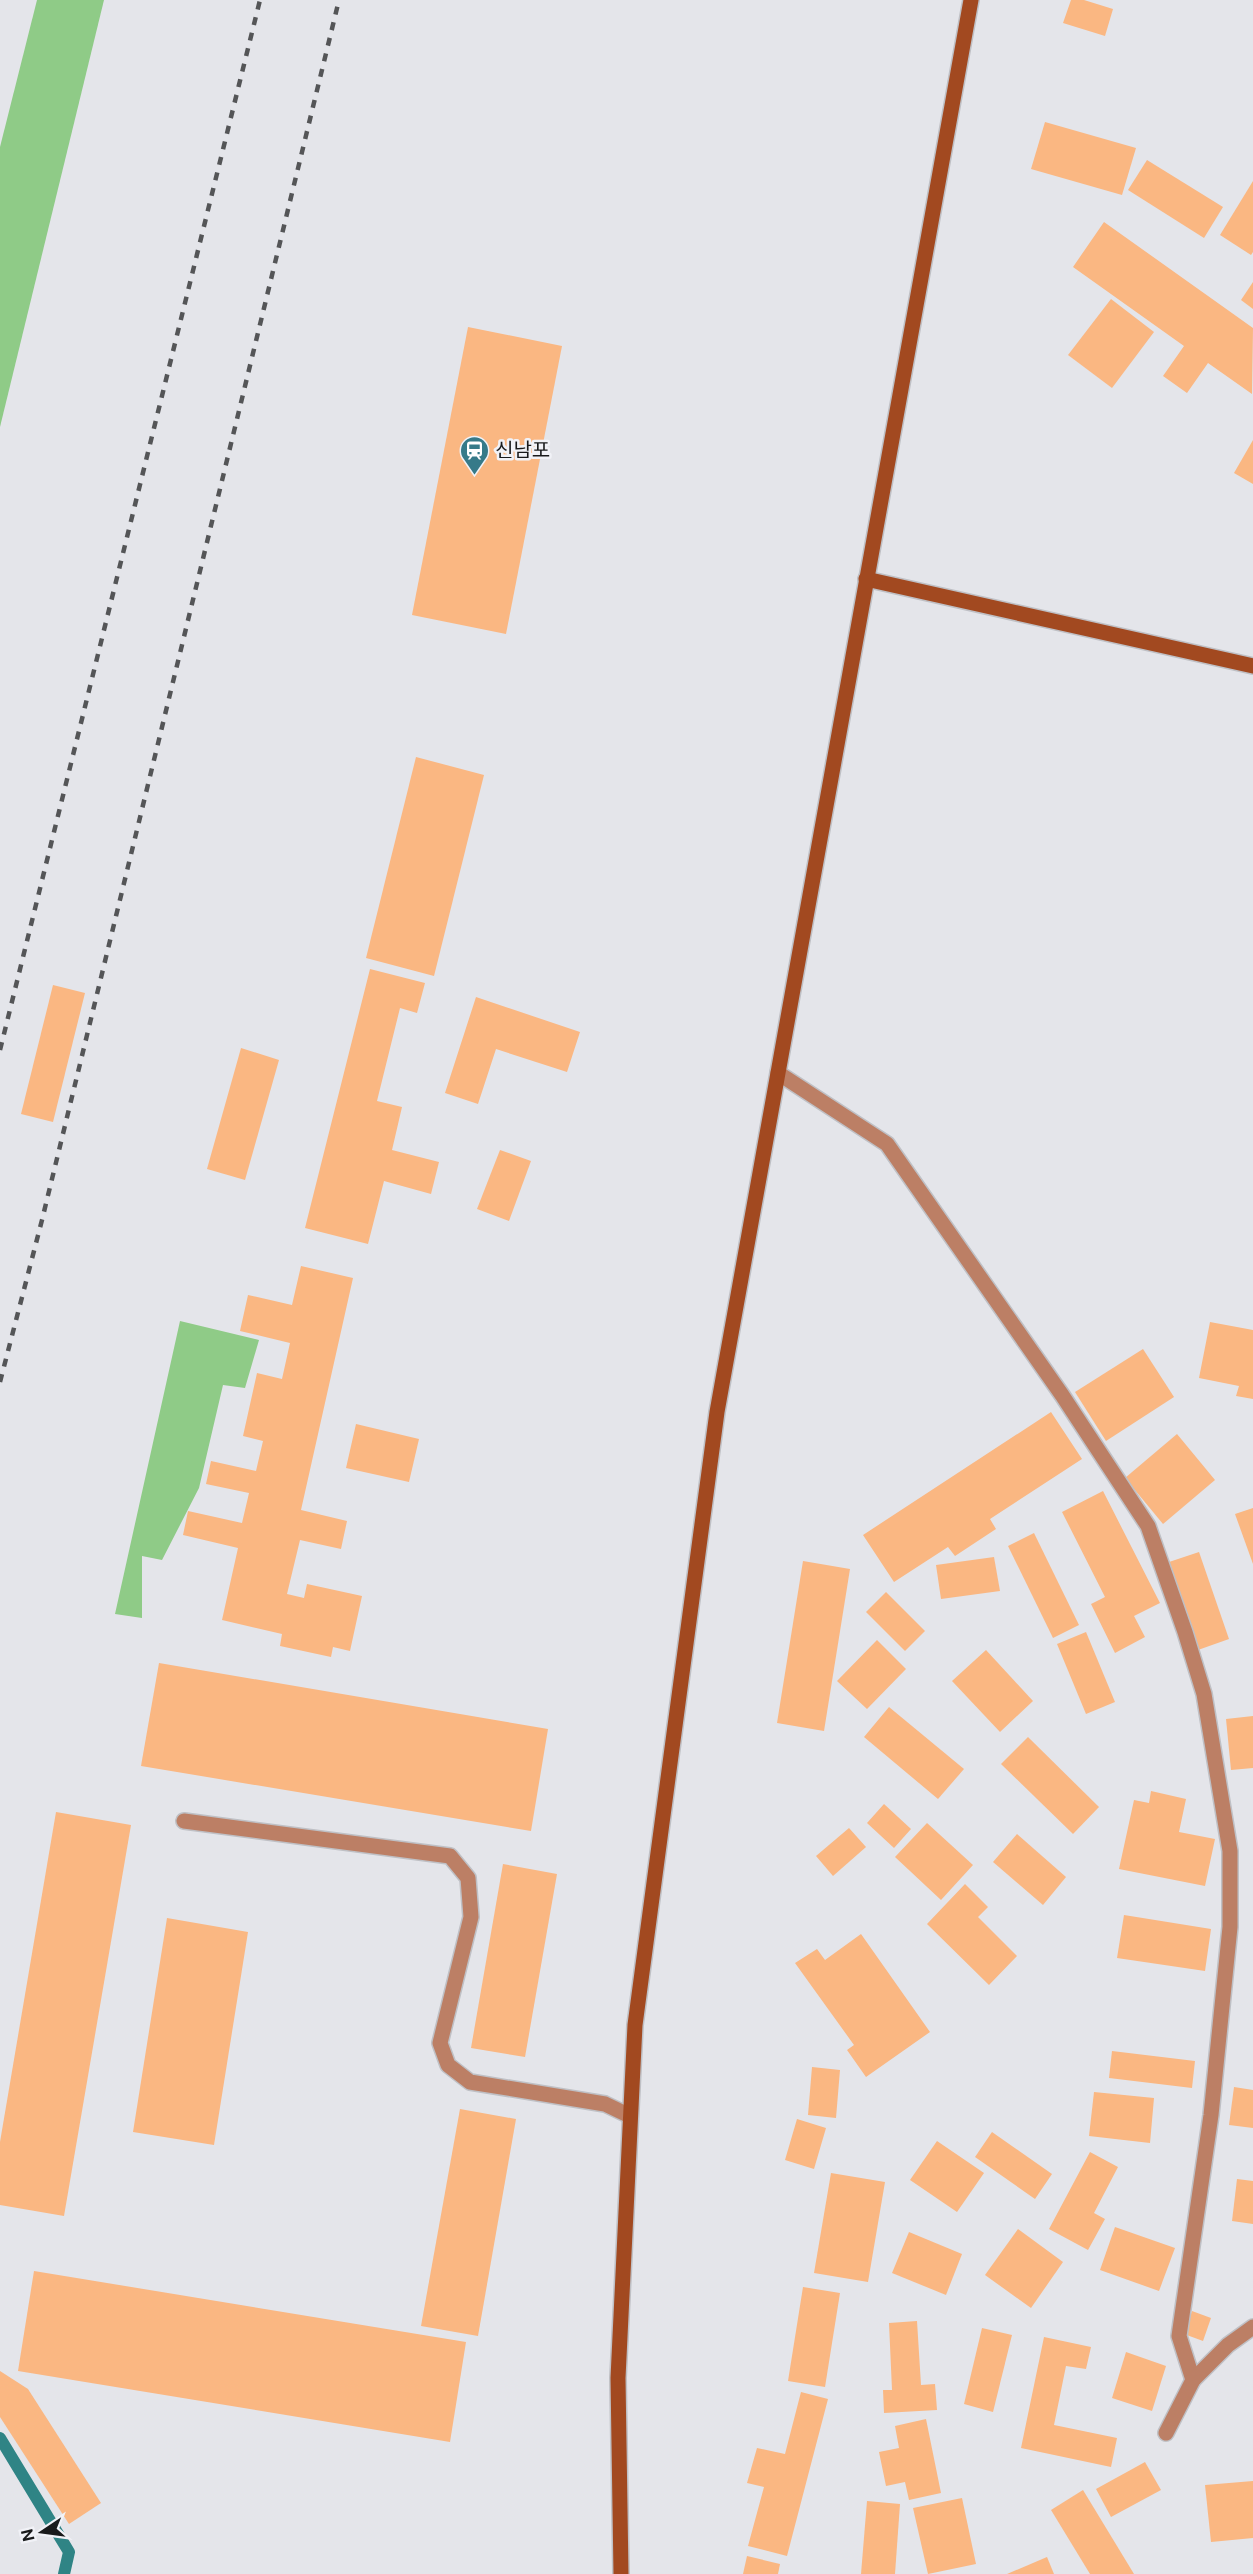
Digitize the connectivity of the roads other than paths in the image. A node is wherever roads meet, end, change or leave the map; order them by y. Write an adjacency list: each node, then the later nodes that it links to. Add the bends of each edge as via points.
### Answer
1 (970, 0): 2 (main road)
2 (866, 579): 3 (main road); 4 (main road)
3 (1253, 666)
4 (778, 1073): 6 (main road, via 717,1412 635,2025); 8 (street, via 887,1144 1148,1526 1188,1642 1204,1694 1230,1851 1230,1927 1212,2115 1179,2336)
5 (184, 1821): 6 (street, via 450,1856 468,1878 471,1917 440,2043 448,2065 470,2082 606,2104)
6 (630, 2116): 10 (main road, via 618,2379)
7 (1253, 2327): 8 (street, via 1228,2345)
8 (1193, 2380): 9 (street)
9 (1166, 2433)
10 (621, 2574)

